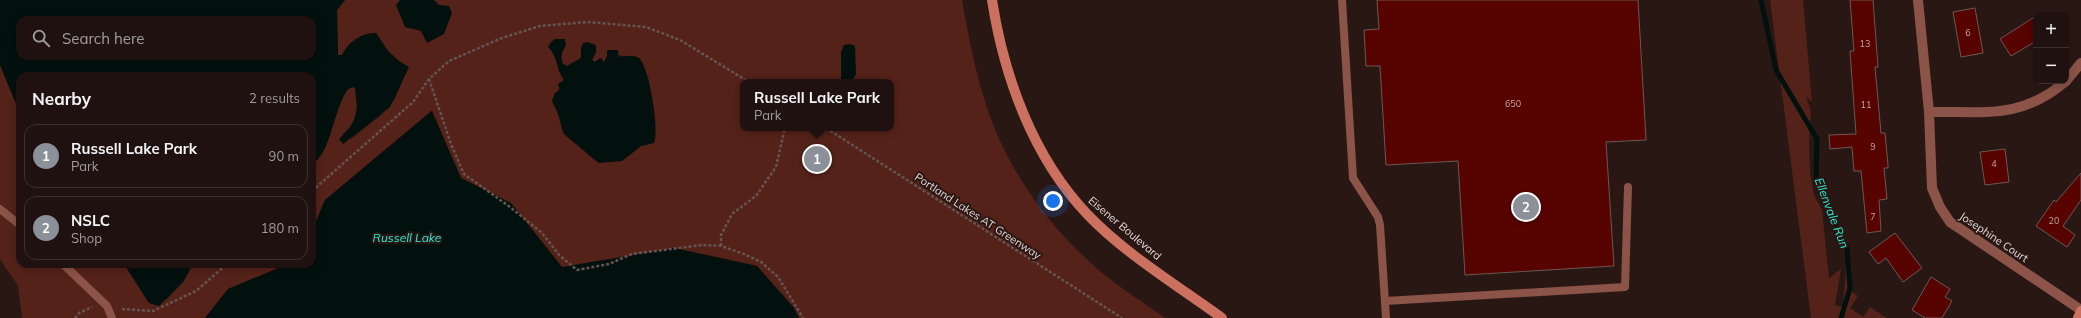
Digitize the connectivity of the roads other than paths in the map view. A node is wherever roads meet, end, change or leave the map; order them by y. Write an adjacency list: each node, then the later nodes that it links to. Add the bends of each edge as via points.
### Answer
1 (992, 0): 15 (street, Eisener Boulevard, via 1006,66 1022,110 1053,171 1067,191 1088,215 1134,254)
2 (1342, 0): 12 (lane, via 1353,178 1378,217)
3 (1918, 0): 7 (street, Josephine Court)
4 (2081, 63): 5 (street)
5 (2069, 77)
6 (2062, 84): 7 (street, via 2042,99 2008,111)
7 (1929, 112): 13 (street, Josephine Court, via 1932,188 1950,222)
8 (1628, 187): 12 (lane, via 1625,287)
9 (0, 209): 10 (lane)
10 (16, 222)
11 (67, 268): 14 (lane, via 107,306)
12 (1385, 302): 16 (lane)
13 (2081, 310): 17 (street)
14 (112, 318)
15 (1222, 318)
16 (1386, 318)
17 (2078, 318)

